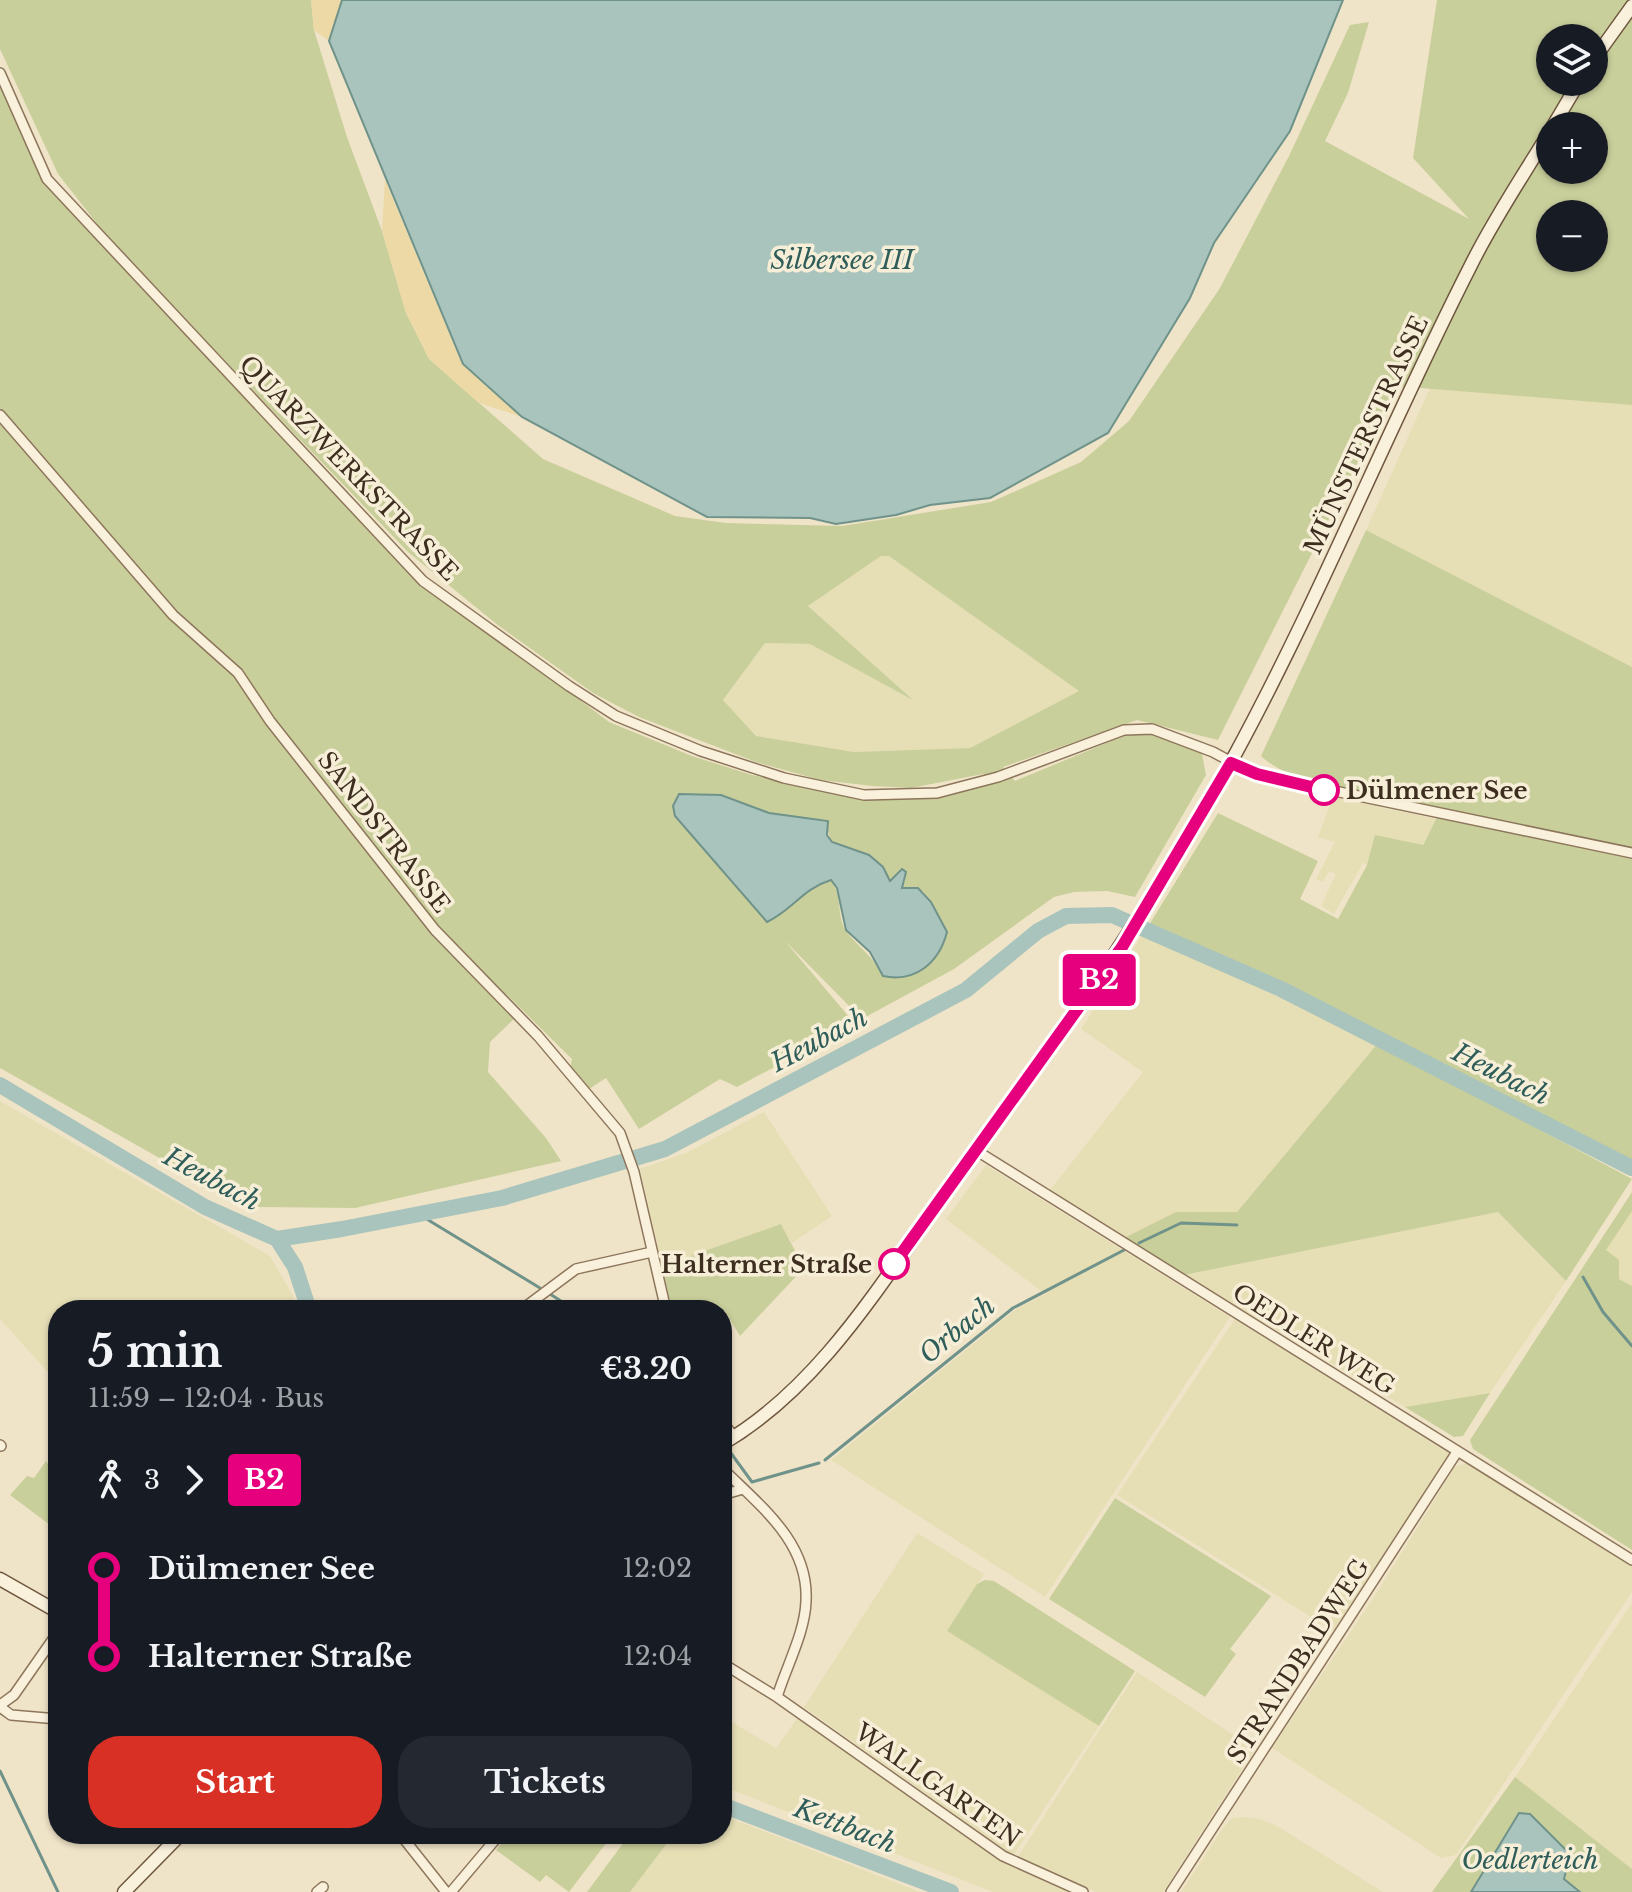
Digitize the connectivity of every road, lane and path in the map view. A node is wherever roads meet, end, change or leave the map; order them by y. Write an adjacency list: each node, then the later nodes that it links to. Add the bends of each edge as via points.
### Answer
1 (1632, 6): 2 (main road)
2 (1608, 39)
3 (0, 73): 6 (street, QUARZWERKSTRASSE, via 47,179 423,581 616,716 784,778 864,795 937,793 998,777 1124,730 1152,729)
4 (1536, 155): 6 (main road, MÜNSTERSTRASSE, via 1471,264)
5 (0, 415): 9 (street, SANDSTRASSE, via 173,615 238,673 435,930 538,1036 620,1133)
6 (1231, 763): 7 (street, QUARZWERKSTRASSE, via 1324,790); 8 (main road, via 1122,947)
7 (1632, 853)
8 (977, 1151): 12 (main road, via 831,1348 775,1408); 13 (street, OEDLER WEG)
9 (652, 1252): 10 (street, via 576,1269); 11 (street, SANDSTRASSE)
10 (534, 1300)
11 (664, 1300)
12 (732, 1438)
13 (1457, 1452): 17 (street, OEDLER WEG); 31 (street, STRANDBADWEG)
14 (732, 1478): 15 (street)
15 (743, 1489): 16 (street); 22 (street, via 792,1542 804,1578 804,1617)
16 (732, 1492)
17 (1632, 1560)
18 (0, 1579): 19 (main road)
19 (48, 1606)
20 (48, 1646): 23 (street, via 14,1695)
21 (732, 1669): 22 (street, WALLGARTEN)
22 (777, 1697): 30 (street, WALLGARTEN, via 1003,1856)
23 (0, 1706): 24 (street, via 11,1715)
24 (48, 1718)
25 (171, 1844): 28 (main road)
26 (408, 1844): 29 (street)
27 (491, 1844): 29 (street)
28 (124, 1892)
29 (448, 1892)
30 (1083, 1892)
31 (1171, 1892)

